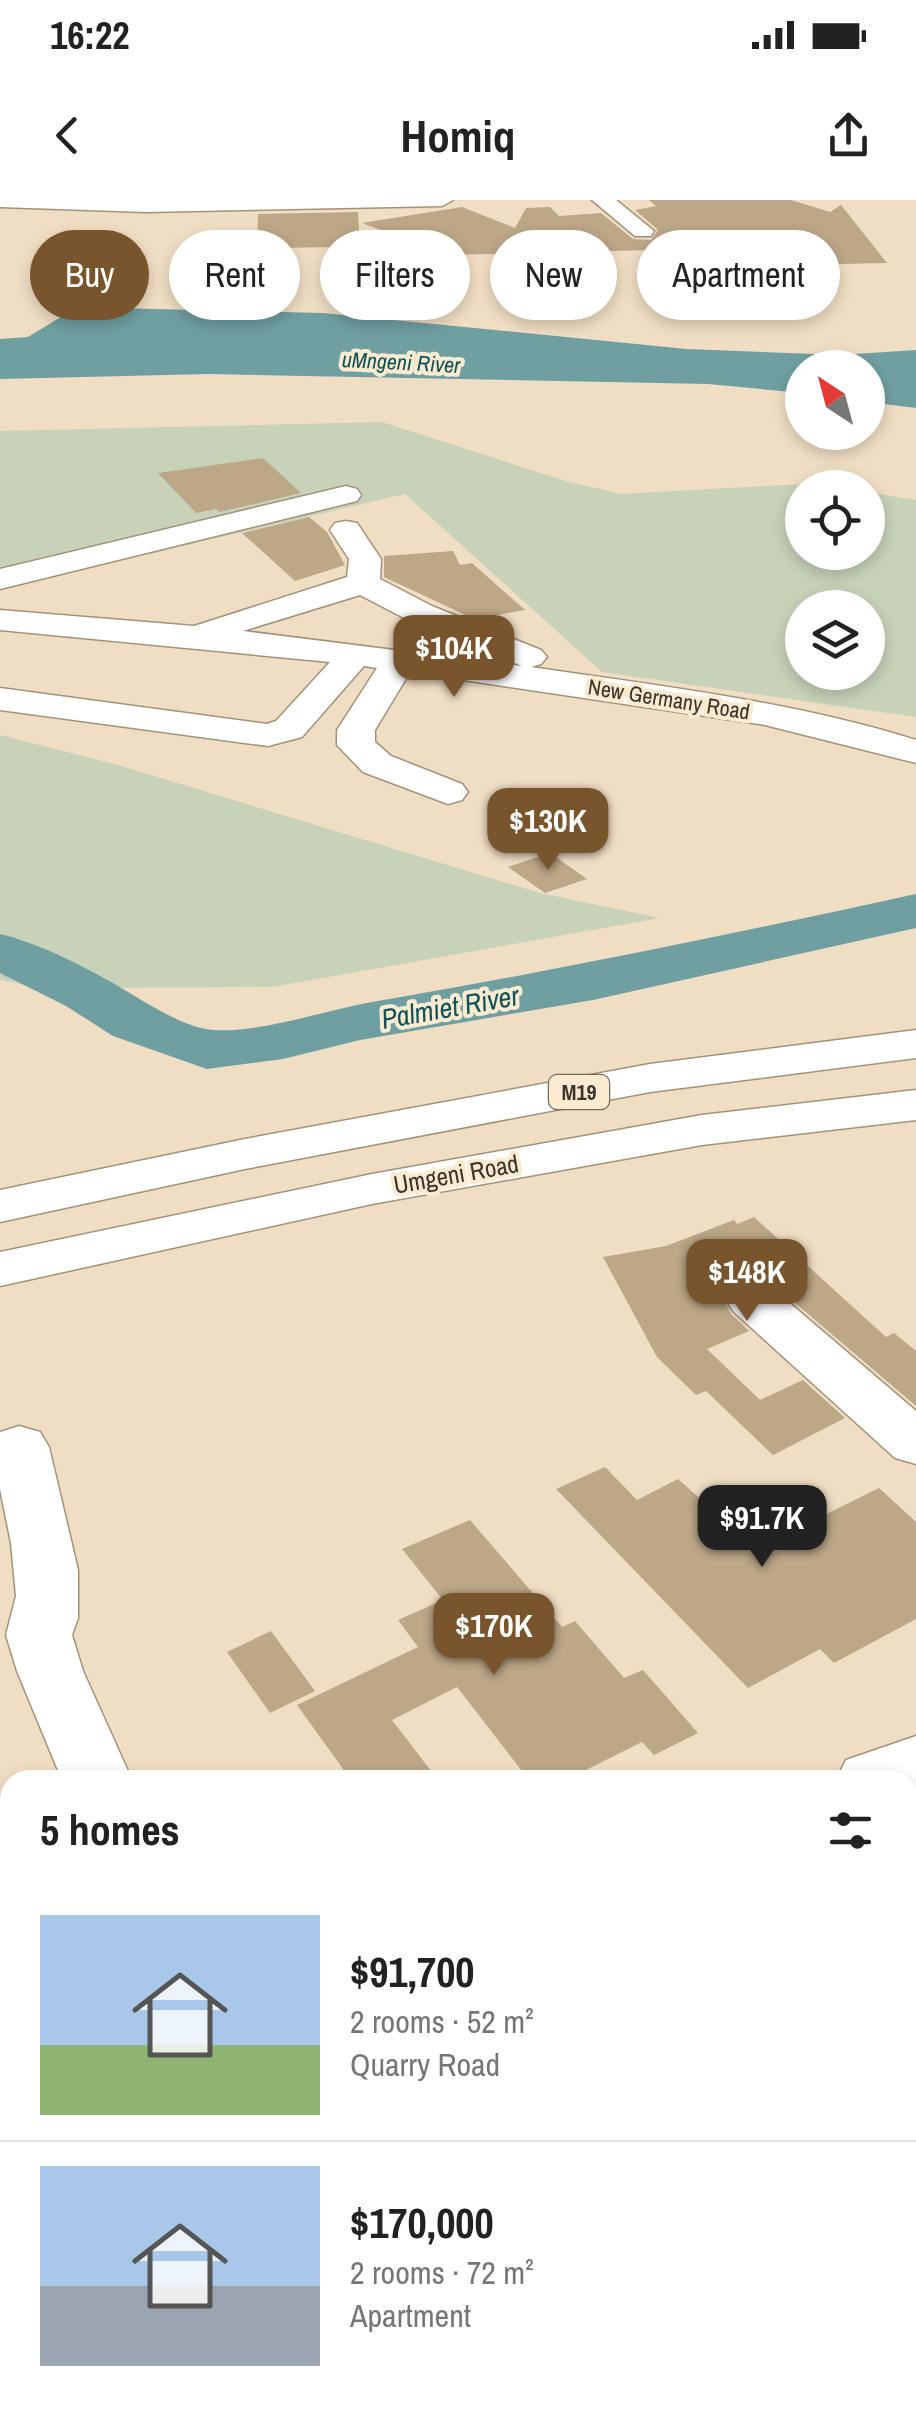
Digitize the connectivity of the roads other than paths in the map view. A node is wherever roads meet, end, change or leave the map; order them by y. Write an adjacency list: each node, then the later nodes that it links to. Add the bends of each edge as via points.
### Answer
1 (442, 200): 6 (main road)
2 (603, 200): 8 (main road)
3 (0, 201): 4 (main road)
4 (196, 202): 5 (main road)
5 (276, 202): 6 (main road)
6 (327, 203): 7 (main road)
7 (331, 230)
8 (641, 230)
9 (346, 495): 11 (main road)
10 (346, 530): 12 (main road, via 365,559)
11 (0, 579)
12 (363, 583): 14 (main road); 20 (main road, via 420,613)
13 (0, 620): 14 (main road, New Germany Road)
14 (191, 638): 18 (main road, New Germany Road)
15 (0, 644): 17 (main road)
16 (400, 660): 18 (main road, New Germany Road); 20 (main road, New Germany Road); 23 (main road, via 356,730 356,745 377,764)
17 (53, 663): 18 (main road); 19 (main road); 21 (main road)
18 (345, 667): 21 (main road)
19 (4, 689): 21 (main road, via 268,735 290,729)
20 (612, 690): 22 (main road, New Germany Road, via 833,727)
21 (307, 709)
22 (916, 752)
23 (448, 792)
24 (916, 1044): 26 (main road, M19, via 650,1078)
25 (916, 1104): 27 (main road, Umgeni Road / M19, via 702,1130 450,1175)
26 (0, 1206)
27 (0, 1269)
28 (753, 1300): 29 (main road)
29 (916, 1444)
30 (19, 1447): 31 (main road, via 46,1558 46,1624 39,1634)
31 (93, 1770)

